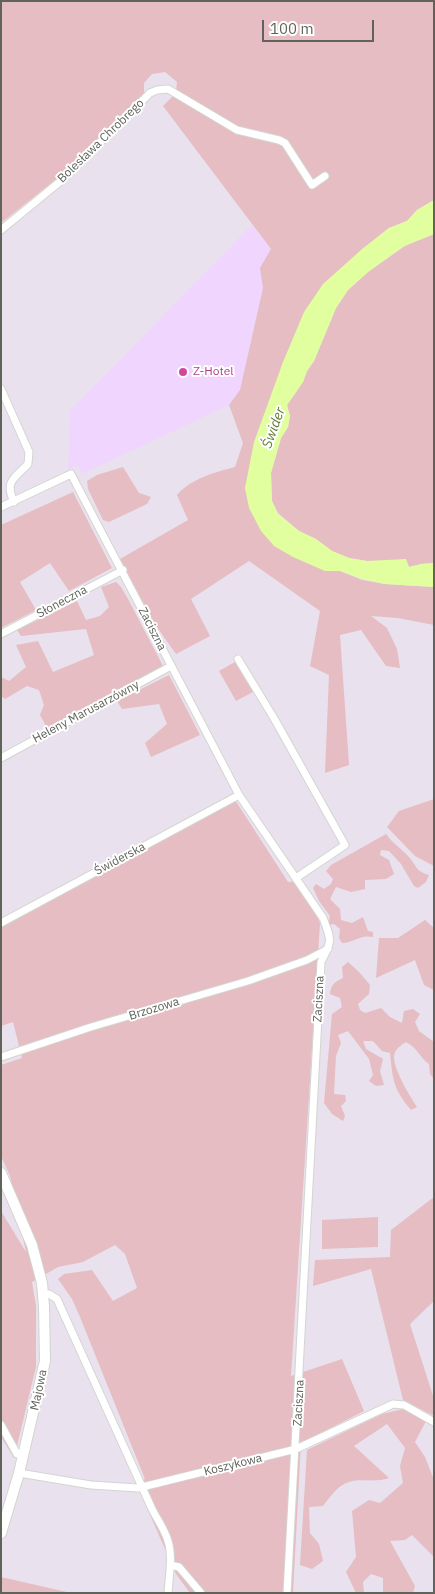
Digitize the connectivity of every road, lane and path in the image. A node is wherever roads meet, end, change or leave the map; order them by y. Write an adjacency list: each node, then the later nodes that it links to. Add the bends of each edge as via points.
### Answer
1 (325, 176): 2 (street, Bolesława Chrobrego, via 312,185 285,143 237,130 168,89 157,90 150,93 62,180)
2 (1, 230)
3 (1, 389): 4 (street, via 29,452 28,464 10,482)
4 (13, 500): 5 (street); 6 (street, Zaciszna, via 71,474)
5 (1, 508)
6 (123, 570): 7 (street, Słoneczna); 9 (street, Zaciszna)
7 (1, 634)
8 (238, 659): 12 (street, via 346,845)
9 (171, 666): 10 (street, Heleny Marusarzówny); 11 (street, Zaciszna)
10 (1, 758)
11 (239, 794): 12 (street, Zaciszna); 13 (street, Świderska)
12 (296, 878): 14 (street, Zaciszna, via 323,918 331,942)
13 (1, 923)
14 (328, 948): 15 (street, Brzozowa); 16 (street, Zaciszna)
15 (307, 960): 16 (street, Brzozowa); 17 (street, Brzozowa)
16 (321, 962): 22 (street, Zaciszna)
17 (1, 1057)
18 (2, 1178): 19 (street, Majowa, via 32,1245)
19 (43, 1295): 23 (street, Majowa, via 45,1361); 25 (street, via 49,1294 57,1299)
20 (434, 1422): 22 (street, Koszykowa, via 404,1405 393,1404)
21 (1, 1425): 23 (street, via 17,1454)
22 (296, 1450): 25 (street, Koszykowa); 30 (street, Zaciszna)
23 (24, 1456): 24 (street, Majowa)
24 (19, 1472): 25 (street, Koszykowa, via 91,1486); 26 (street, Majowa)
25 (142, 1487): 27 (street, via 169,1543)
26 (1, 1533)
27 (170, 1565): 28 (street); 29 (street, via 179,1567)
28 (168, 1593)
29 (201, 1593)
30 (288, 1593)

